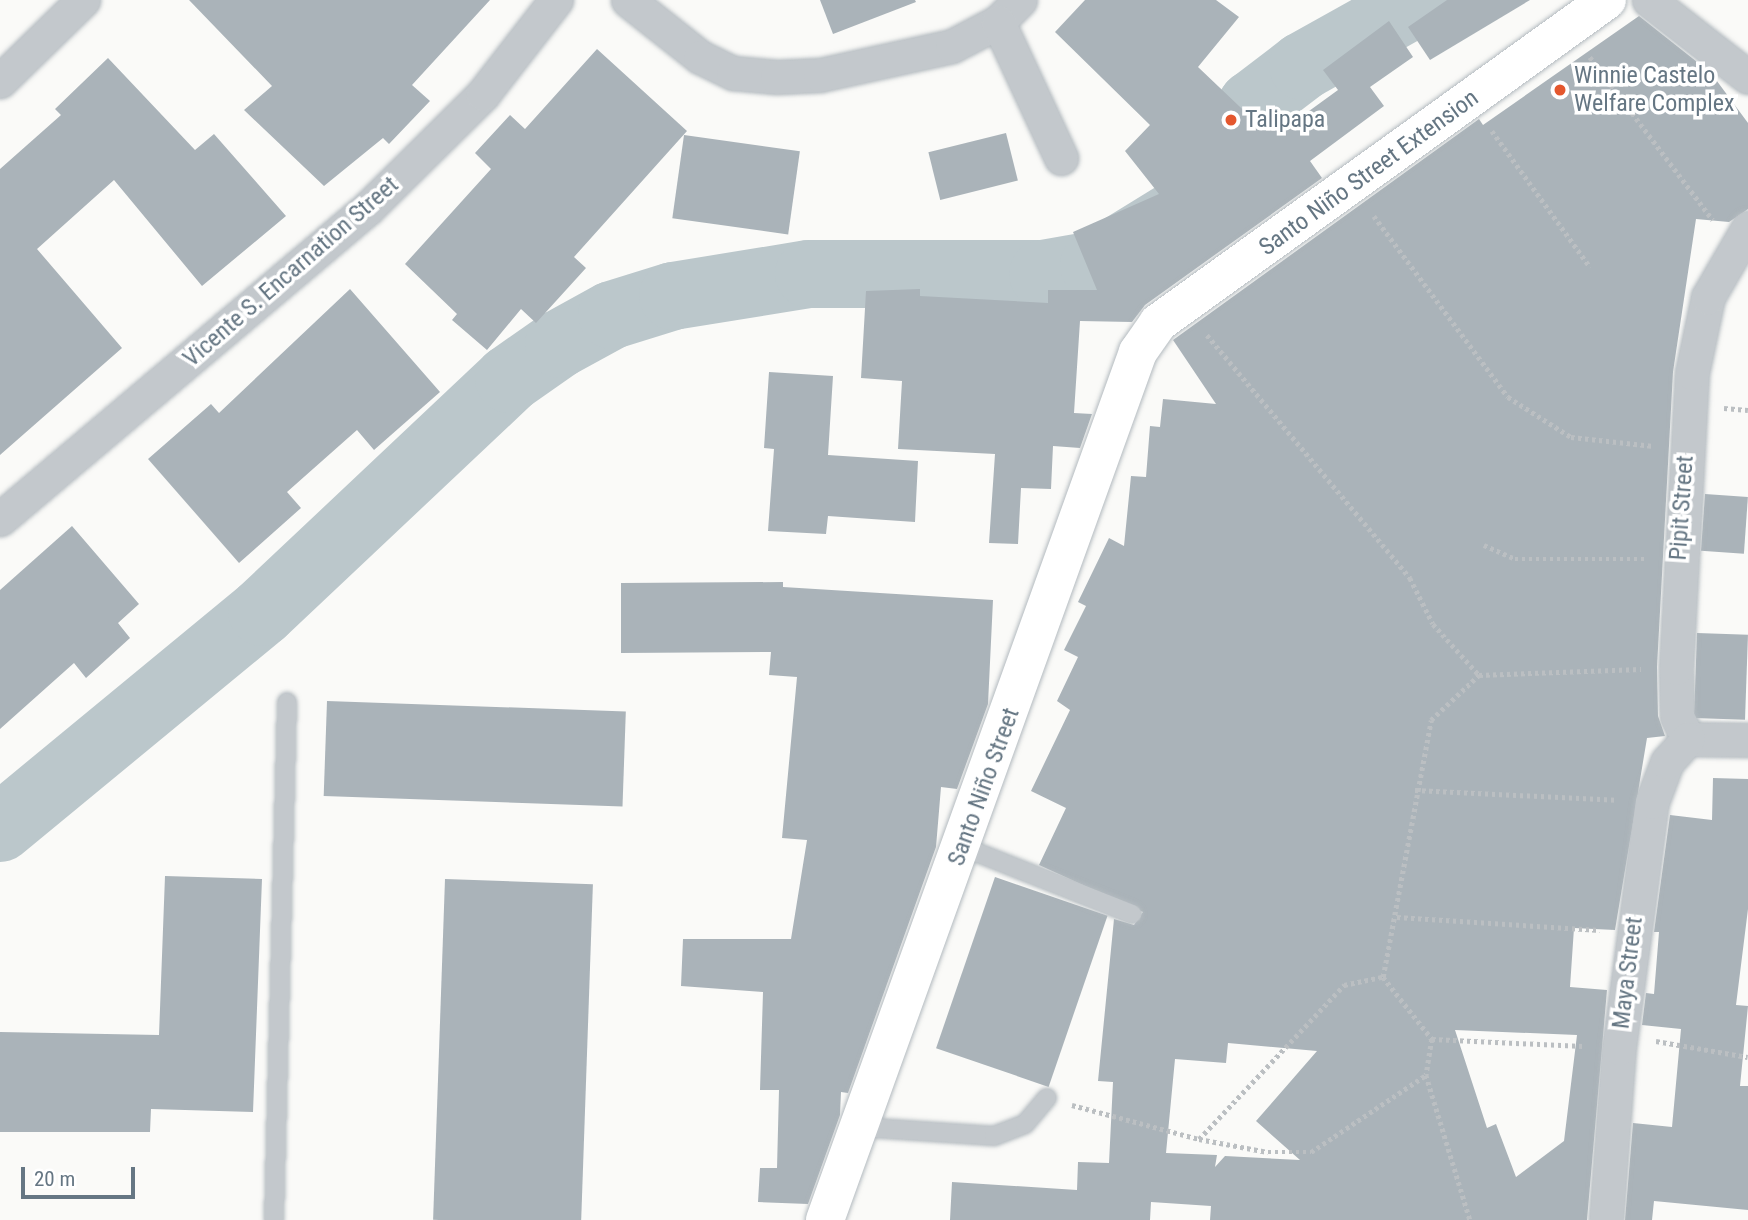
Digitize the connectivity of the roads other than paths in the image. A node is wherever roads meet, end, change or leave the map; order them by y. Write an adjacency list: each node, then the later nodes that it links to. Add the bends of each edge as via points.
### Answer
1 (83, 0): 8 (street)
2 (556, 0): 12 (street, Vicente S. Encarnation Street, via 483,94 368,208)
3 (628, 0): 6 (street, via 700,57 733,73 777,78 906,59 952,46)
4 (1607, 0): 11 (main road, Santo Niño Street Extension, via 1158,323)
5 (1649, 0): 7 (street)
6 (1009, 11): 9 (street)
7 (1748, 77)
8 (0, 81)
9 (1061, 158)
10 (1740, 237): 14 (street, Pipit Street, via 1708,297 1686,449 1676,668 1677,716)
11 (1138, 352): 16 (main road, Santo Niño Street)
12 (0, 519)
13 (287, 702): 20 (lane)
14 (1688, 739): 15 (street); 22 (street, Maya Street, via 1667,762 1652,802 1632,932)
15 (1748, 740)
16 (963, 847): 17 (lane); 19 (main road, Santo Niño Street)
17 (1132, 914)
18 (1048, 1098): 19 (lane, via 1025,1124 994,1136)
19 (859, 1127): 21 (main road, Santo Niño Street)
20 (274, 1220)
21 (825, 1220)
22 (1606, 1220)

